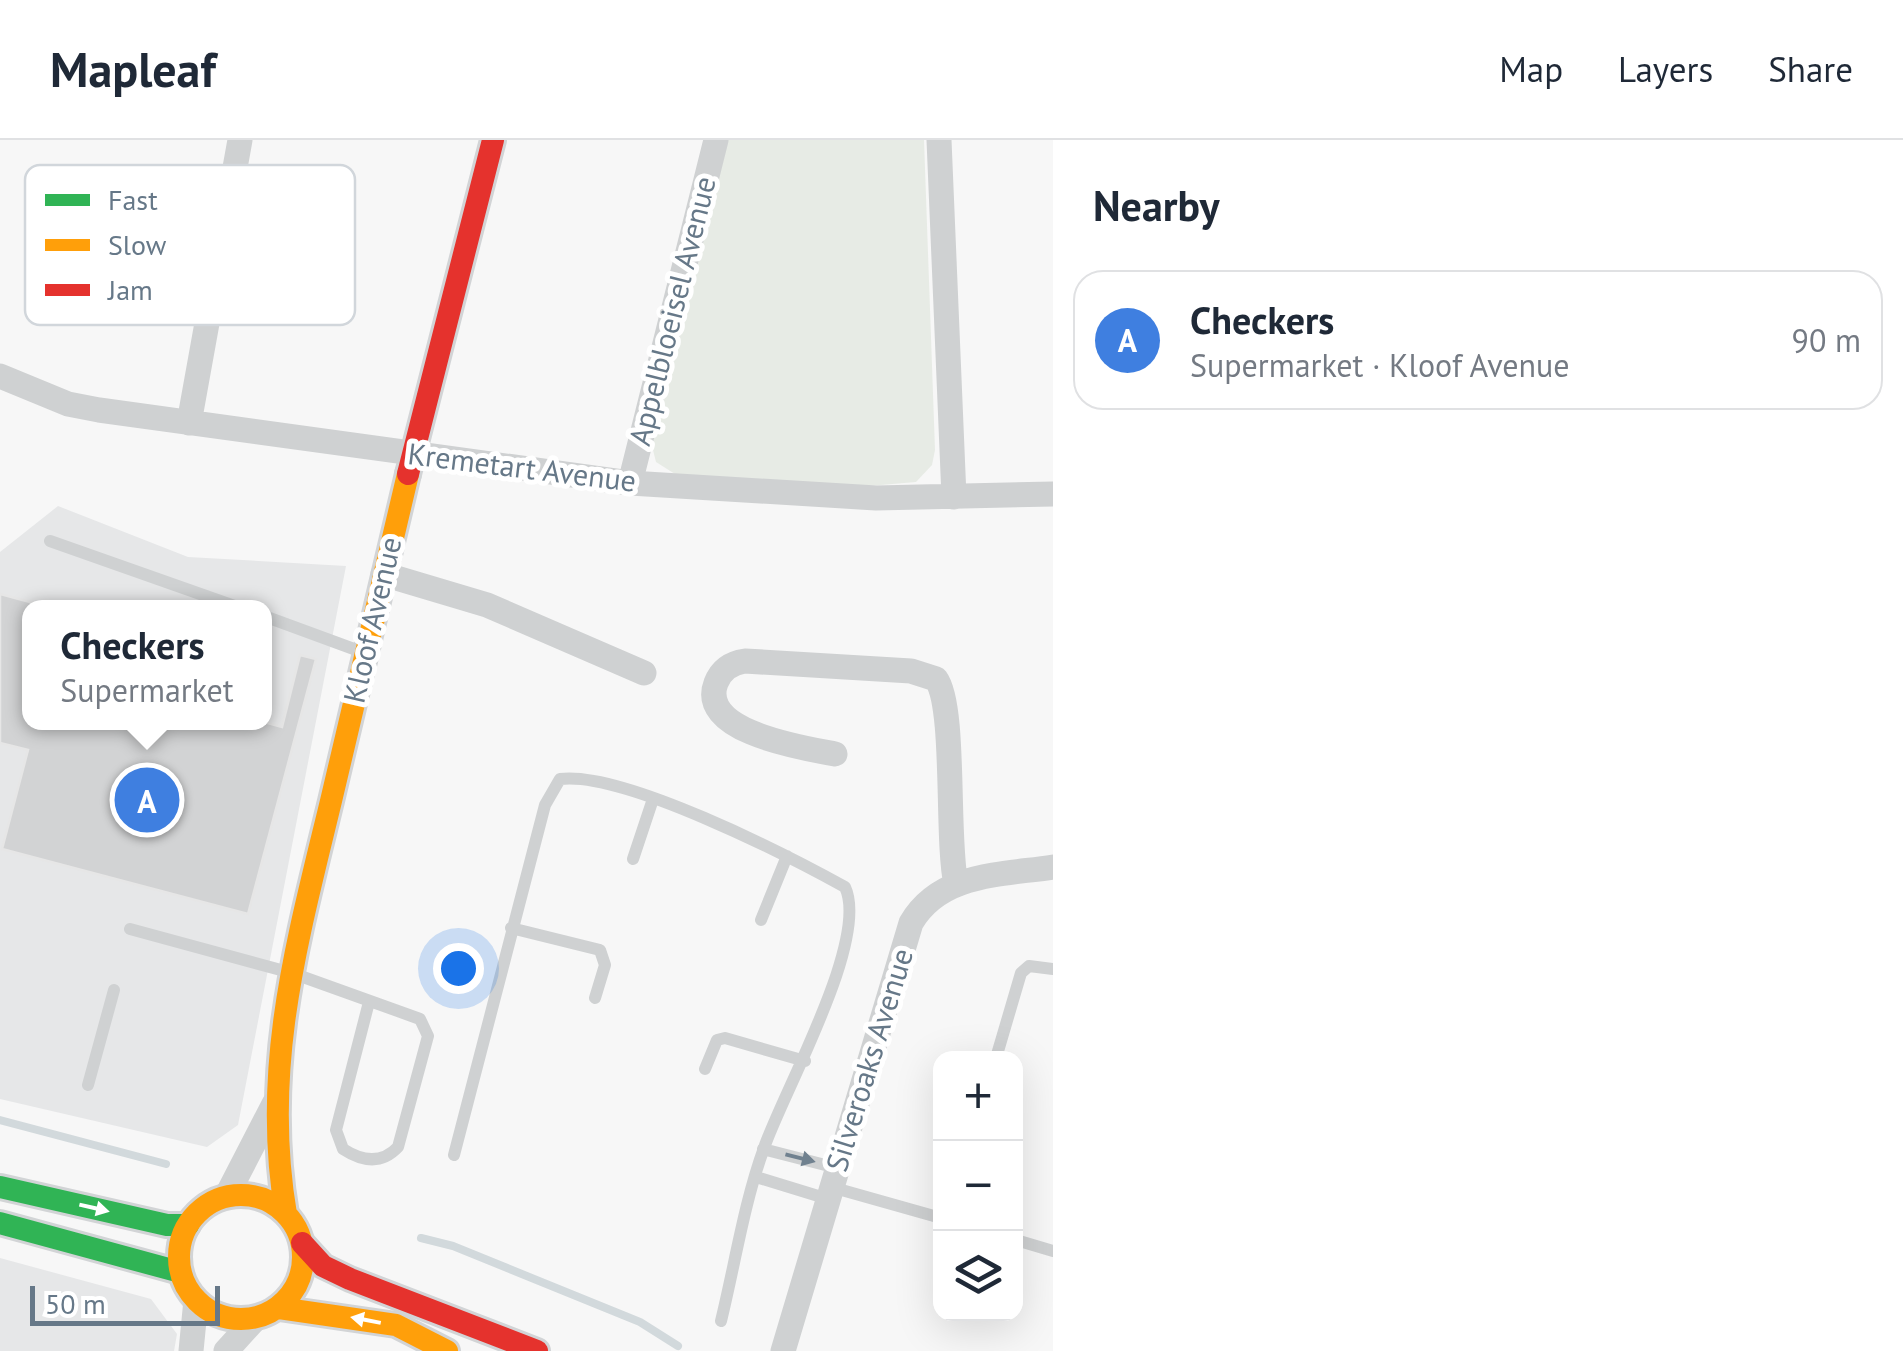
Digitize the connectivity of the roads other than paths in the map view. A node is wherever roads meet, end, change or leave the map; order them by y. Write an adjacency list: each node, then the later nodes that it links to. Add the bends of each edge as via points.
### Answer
1 (240, 140): 5 (street)
2 (493, 140): 9 (street, Kloof Avenue)
3 (716, 140): 10 (street, Appelbloeisel Avenue)
4 (939, 140): 12 (street)
5 (235, 165)
6 (206, 325): 8 (street)
7 (0, 376): 8 (street, Kremetart Avenue, via 68,404)
8 (188, 423): 9 (street, Kremetart Avenue)
9 (412, 455): 10 (street, Kremetart Avenue); 14 (street, Kloof Avenue)
10 (630, 483): 12 (street, Kremetart Avenue)
11 (1053, 494): 12 (street, Kremetart Avenue)
12 (954, 498)
13 (50, 541): 15 (lane)
14 (383, 574): 17 (street, Kloof Avenue); 18 (street, via 488,605)
15 (217, 600)
16 (272, 619): 17 (lane)
17 (365, 653): 29 (street, Kloof Avenue)
18 (644, 673)
19 (835, 754): 24 (street, via 725,720 714,704 717,680 745,661 911,670 936,679 945,704 948,837)
20 (653, 799): 21 (lane); 22 (lane); 26 (lane, via 597,779 560,779 552,786)
21 (788, 856): 25 (lane); 34 (lane, via 845,887 851,900 852,918)
22 (632, 859)
23 (1053, 867): 24 (street, Silveroaks Avenue)
24 (956, 884): 41 (street, Silveroaks Avenue, via 931,896 911,924)
25 (761, 920)
26 (511, 928): 31 (lane, via 600,950 606,965); 39 (lane)
27 (130, 929): 29 (lane)
28 (1053, 969): 33 (lane, via 1029,966 1020,973)
29 (292, 973): 32 (lane); 37 (street, Kloof Avenue)
30 (114, 990): 36 (lane)
31 (596, 998)
32 (370, 1002): 32 (lane, via 336,1130 344,1149 376,1160 398,1147 428,1036 420,1018)
33 (998, 1051)
34 (805, 1060): 35 (lane, via 725,1038 717,1040); 38 (lane)
35 (705, 1069)
36 (88, 1085)
37 (274, 1104): 43 (street, Kloof Avenue); 44 (street, Kloof Avenue, via 274,1162)
38 (763, 1149): 40 (lane); 41 (lane, one-way to 41)
39 (454, 1155)
40 (756, 1177): 41 (lane); 54 (lane)
41 (832, 1185): 45 (lane); 59 (street, Silveroaks Avenue)
42 (0, 1187): 47 (street, one-way to 47)
43 (226, 1197): 44 (street, via 259,1198); 47 (street)
44 (286, 1214): 49 (street)
45 (933, 1216)
46 (0, 1224): 51 (street)
47 (188, 1225): 51 (street)
48 (1023, 1242): 50 (lane)
49 (302, 1243): 53 (street, via 301,1275); 58 (street, via 323,1266 350,1279)
50 (1053, 1251)
51 (180, 1272): 52 (street)
52 (196, 1300): 53 (street, via 224,1317); 55 (street)
53 (267, 1313): 56 (street); 57 (street, one-way to 53, via 396,1325)
54 (721, 1320)
55 (191, 1351)
56 (226, 1351)
57 (447, 1351)
58 (537, 1351)
59 (782, 1351)

